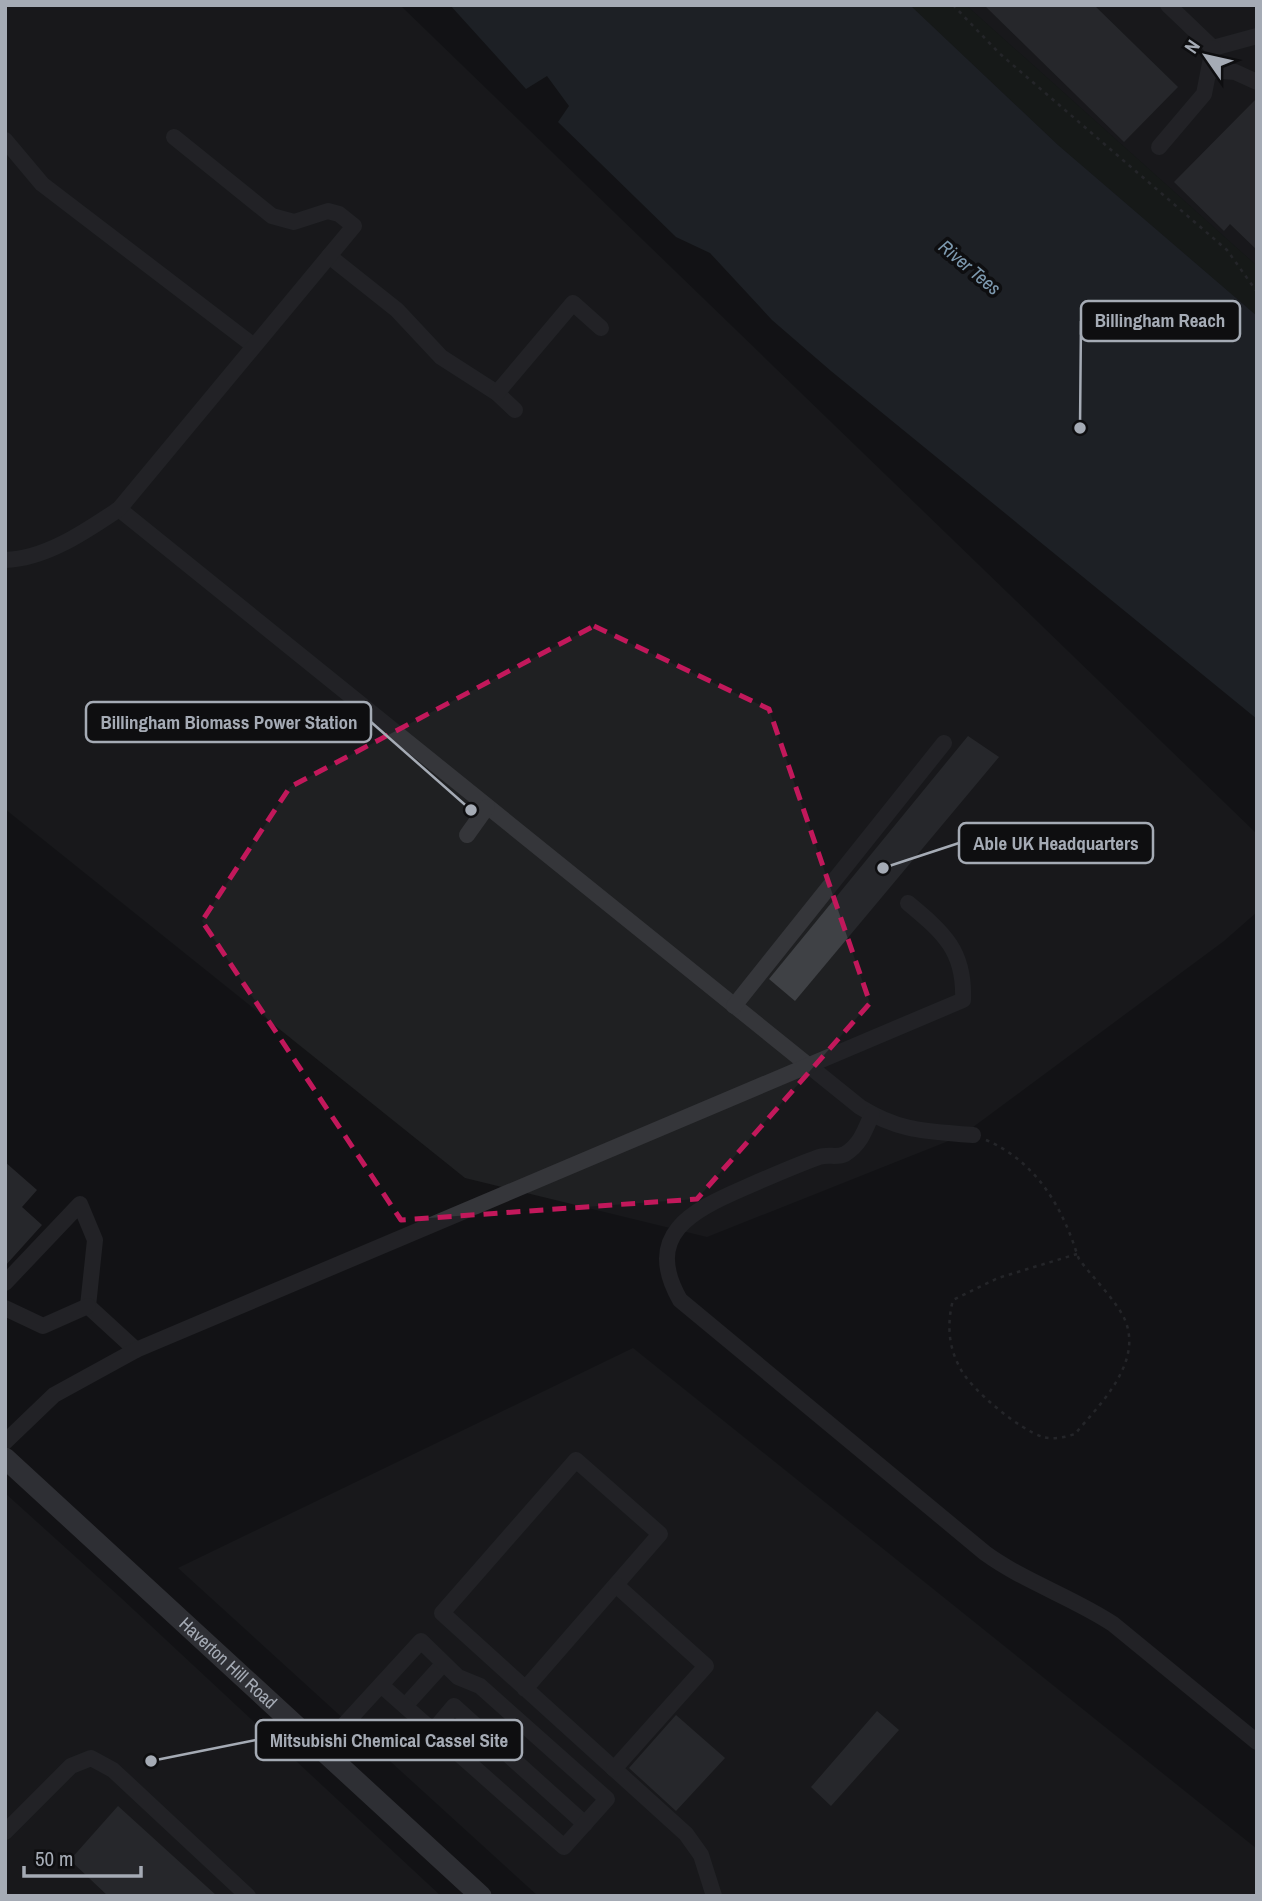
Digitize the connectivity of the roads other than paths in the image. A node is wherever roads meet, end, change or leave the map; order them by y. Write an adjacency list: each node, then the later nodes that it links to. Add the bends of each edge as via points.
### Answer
1 (1168, 5): 3 (street)
2 (1257, 36): 3 (street)
3 (1213, 48): 4 (street)
4 (1209, 70): 5 (street, via 1235,72); 8 (street, via 1203,94)
5 (1257, 82)
6 (174, 137): 9 (street, via 272,216 294,222 328,211 339,214 354,226)
7 (5, 139): 11 (street, via 42,184)
8 (1159, 147)
9 (330, 256): 11 (street); 12 (street, via 397,310 441,357)
10 (601, 328): 12 (street, via 573,303)
11 (254, 346): 14 (street)
12 (497, 393): 13 (street)
13 (515, 410)
14 (119, 509): 15 (street, via 76,537 18,560); 17 (street)
15 (5, 560)
16 (944, 743): 20 (street)
17 (487, 807): 18 (street); 20 (street)
18 (467, 835)
19 (908, 903): 22 (street, via 952,944 964,980 963,1000)
20 (734, 1006): 21 (street)
21 (789, 1050): 22 (street); 23 (street)
22 (811, 1068): 23 (street); 24 (street)
23 (774, 1083): 29 (street)
24 (866, 1111): 25 (street, via 883,1122 913,1130); 38 (street, via 859,1144 842,1156 824,1156 782,1171 684,1219 671,1237 667,1258 669,1281 680,1300 985,1553 1113,1624)
25 (972, 1135)
26 (5, 1283): 27 (street, via 80,1204 95,1240)
27 (88, 1306): 28 (street, via 43,1326); 29 (street)
28 (5, 1308)
29 (136, 1350): 30 (street, via 54,1395)
30 (5, 1442)
31 (5, 1458): 39 (main road, Haverton Hill Road)
32 (616, 1585): 35 (street); 35 (street, via 660,1534 576,1460 442,1614); 40 (street, via 706,1666)
33 (443, 1664): 34 (street, via 421,1641); 36 (street); 41 (street, via 458,1677 480,1686 607,1799)
34 (381, 1685): 36 (street); 39 (street)
35 (525, 1689): 40 (street)
36 (405, 1706): 37 (street)
37 (433, 1731): 41 (street, via 564,1847); 41 (street, via 454,1706)
38 (1257, 1742)
39 (322, 1749): 44 (main road, Haverton Hill Road)
40 (614, 1769): 45 (street, via 686,1834 701,1855)
41 (585, 1824)
42 (5, 1832): 43 (street, via 71,1766 91,1758 113,1770)
43 (248, 1896)
44 (481, 1896)
45 (714, 1896)

